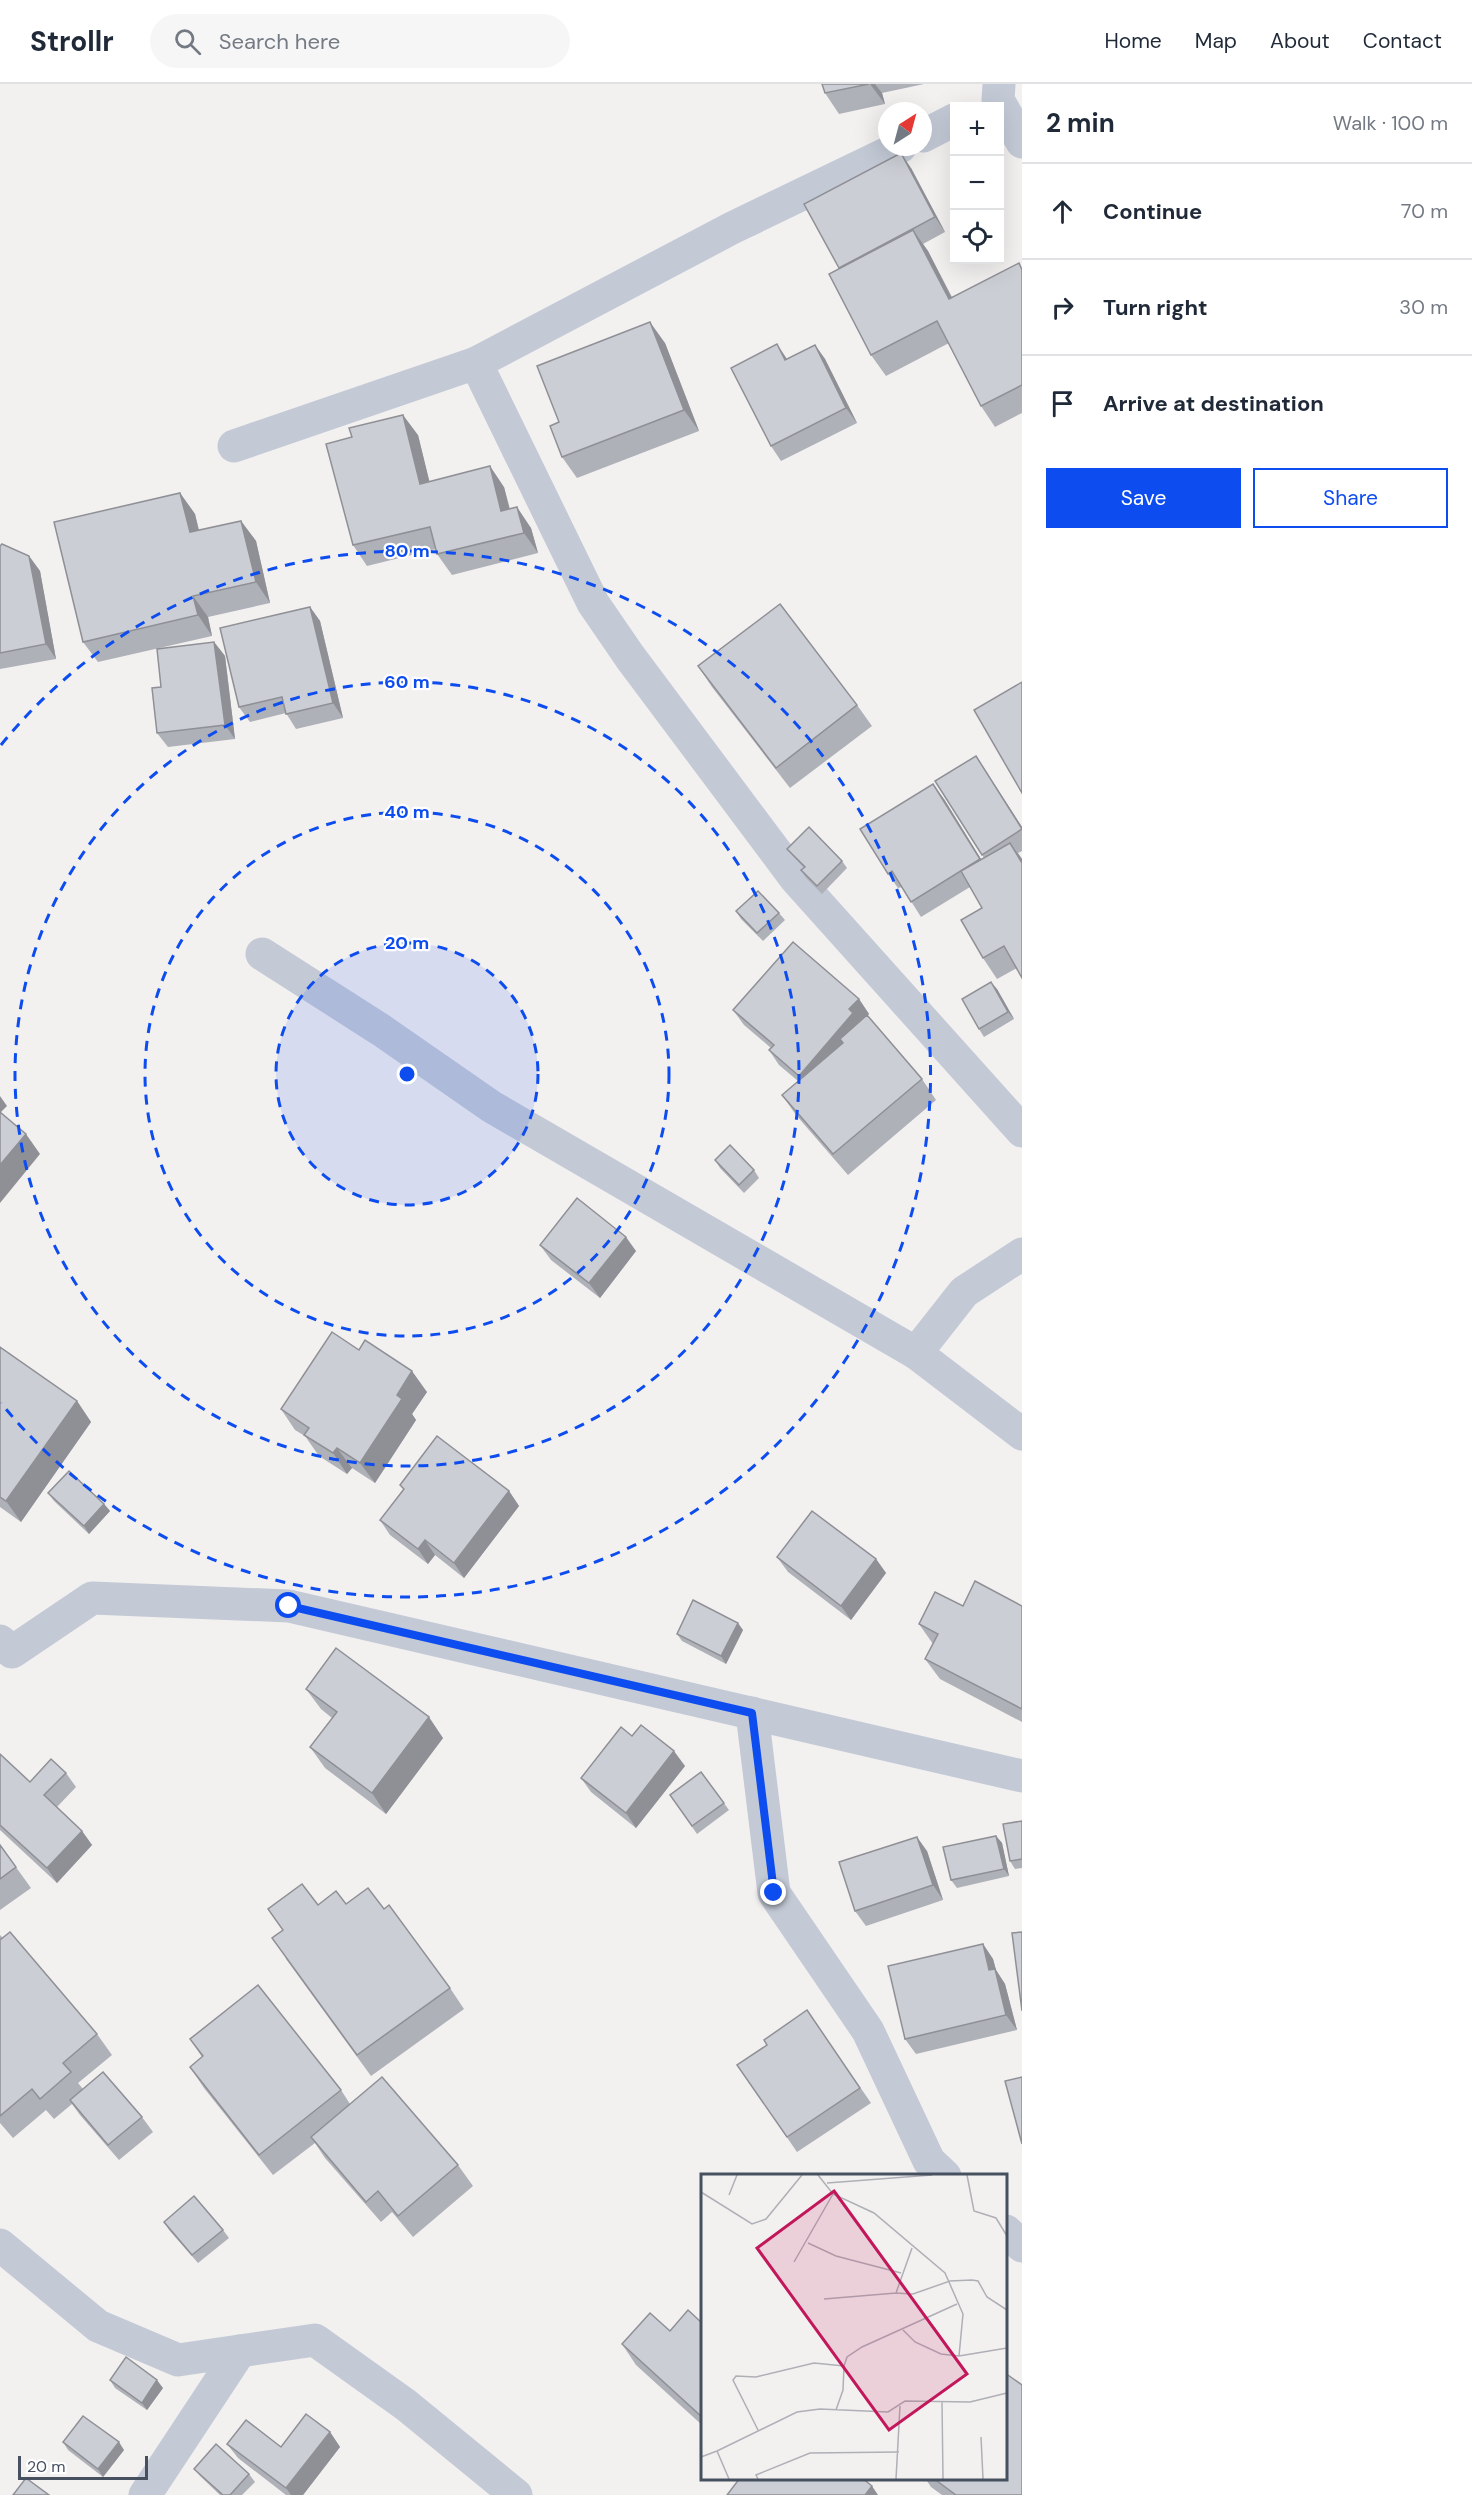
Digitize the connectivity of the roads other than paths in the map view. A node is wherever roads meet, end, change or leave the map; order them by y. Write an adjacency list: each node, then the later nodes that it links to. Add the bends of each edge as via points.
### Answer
1 (993, 97): 4 (street)
2 (950, 122): 3 (street)
3 (932, 131)
4 (1022, 142)
5 (881, 156): 6 (street, via 732,228)
6 (476, 363): 7 (street); 9 (street, via 593,603 630,657 796,879)
7 (234, 446)
8 (262, 954): 11 (street, via 492,1107)
9 (1022, 1131)
10 (1022, 1254): 11 (street, via 964,1292)
11 (916, 1353): 12 (street)
12 (1022, 1434)
13 (4, 1652): 14 (street, via 92,1598 289,1606)
14 (752, 1713): 15 (street); 16 (street, via 774,1893 868,2031 929,2161)
15 (1022, 1776)
16 (944, 2174)
17 (1007, 2233): 19 (street)
18 (0, 2245): 20 (street, via 98,2326 178,2360)
19 (1022, 2246)
20 (240, 2351): 21 (street); 22 (street, via 315,2340 406,2405)
21 (145, 2495)
22 (516, 2495)

